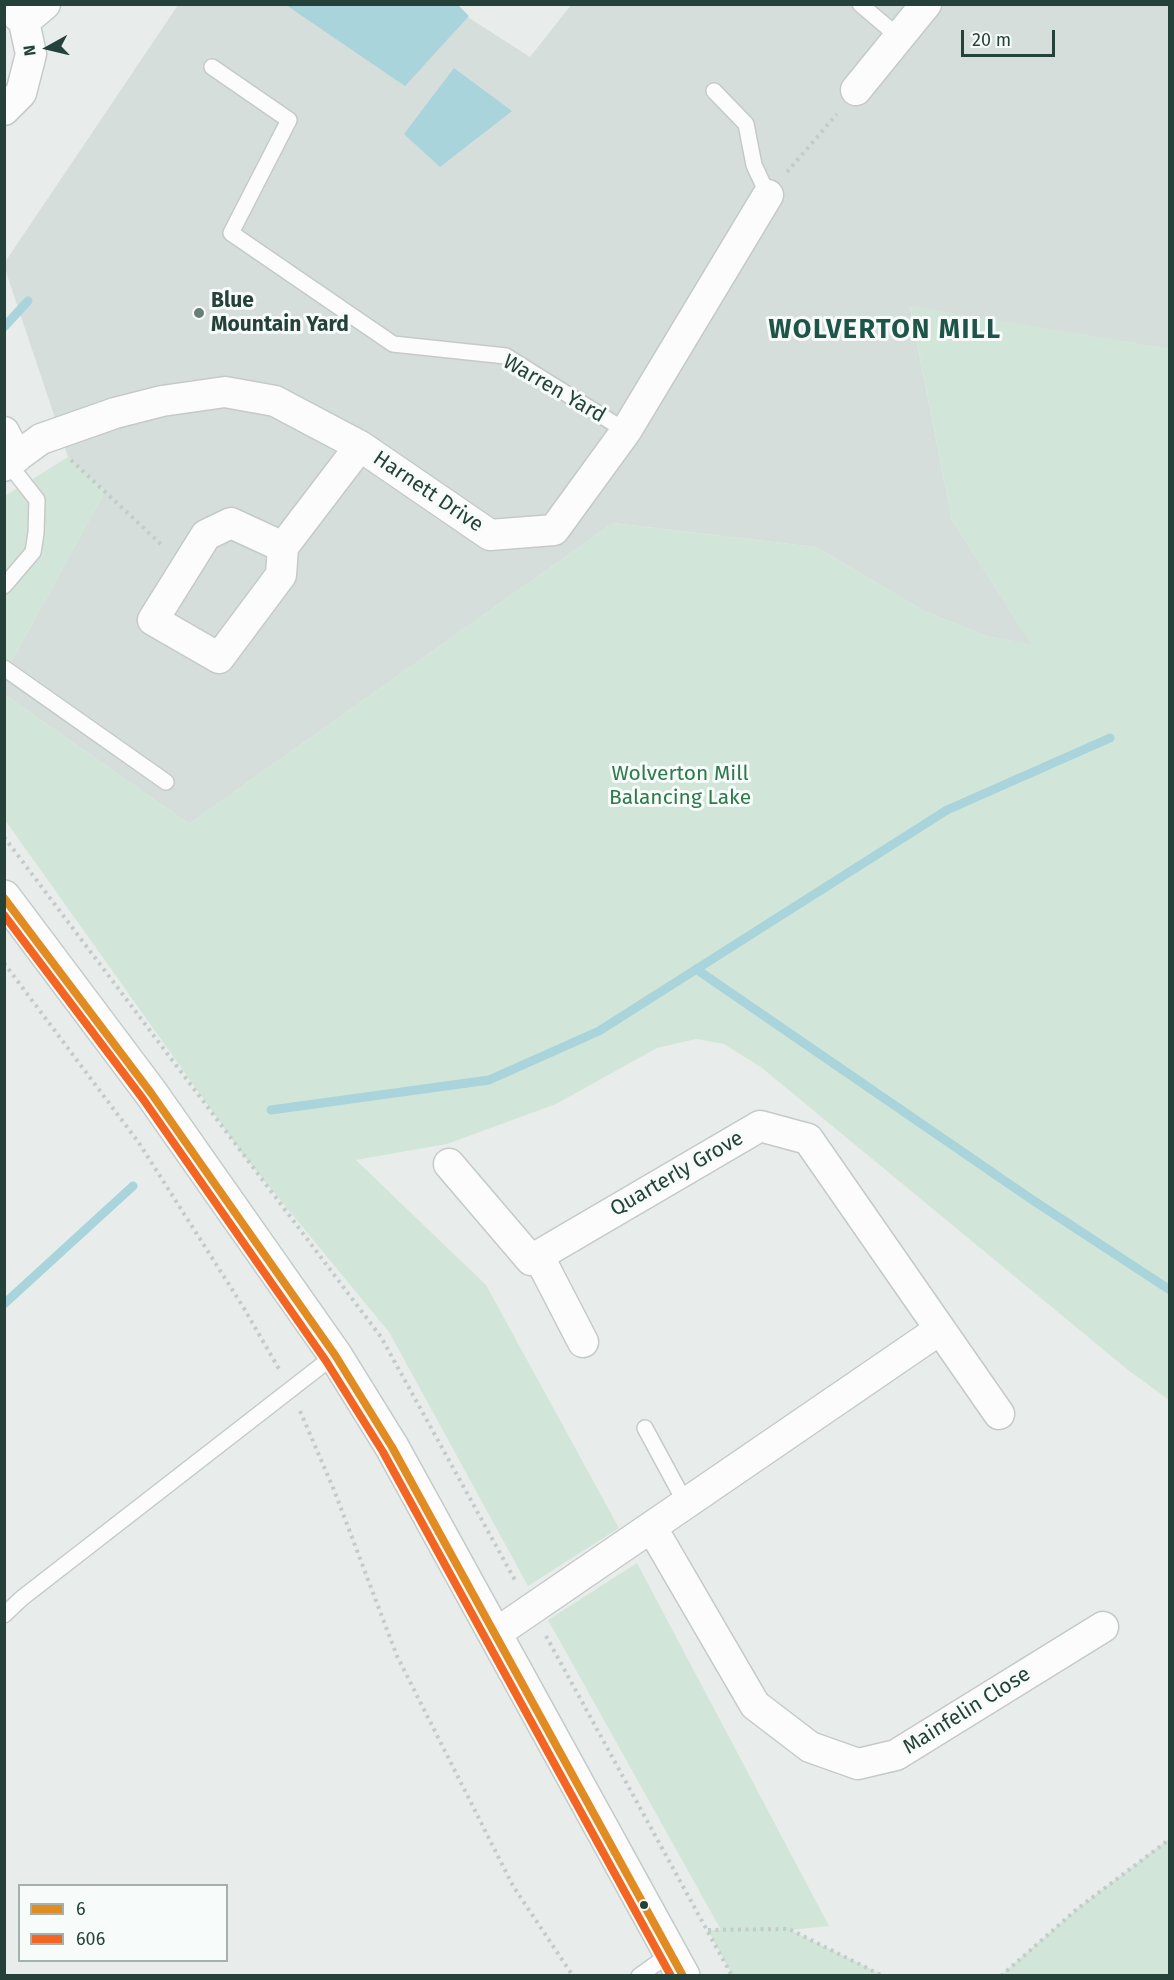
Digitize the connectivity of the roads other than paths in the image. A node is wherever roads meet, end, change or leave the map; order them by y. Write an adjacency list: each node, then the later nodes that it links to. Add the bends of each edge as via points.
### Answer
1 (860, 4): 4 (lane)
2 (926, 4): 4 (street)
3 (25, 10): 8 (street, via 31,54 21,93)
4 (900, 38): 6 (street)
5 (212, 68): 10 (lane, Warren Yard, via 289,120 231,233 393,344 506,356)
6 (856, 90)
7 (714, 92): 9 (lane, via 746,124 754,165)
8 (4, 110)
9 (768, 195): 10 (street, Harnett Drive)
10 (626, 431): 11 (street, Harnett Drive, via 554,530 490,535)
11 (360, 446): 12 (street, Harnett Drive, via 275,401 225,392 115,413 41,439); 13 (street)
12 (9, 455): 14 (lane, via 37,501 36,533 33,552)
13 (283, 547): 13 (street, via 231,523 206,535 153,620 219,658 281,575)
14 (4, 586)
15 (4, 668): 16 (lane)
16 (166, 782)
17 (4, 897): 22 (street, via 151,1093)
18 (449, 1164): 19 (street, via 531,1260)
19 (538, 1255): 20 (street, Quarterly Grove, via 760,1126 808,1139); 21 (street)
20 (939, 1330): 23 (street, Quarterly Grove); 25 (street)
21 (583, 1342)
22 (335, 1355): 27 (lane); 29 (street, via 392,1447)
23 (999, 1414)
24 (645, 1428): 25 (lane)
25 (686, 1504): 26 (street)
26 (652, 1528): 28 (street, Mainfelin Close, via 755,1705 810,1747 858,1764 896,1755); 29 (street)
27 (4, 1615)
28 (1102, 1627)
29 (495, 1634): 30 (street)
30 (677, 1964): 31 (lane)
31 (639, 1976)

